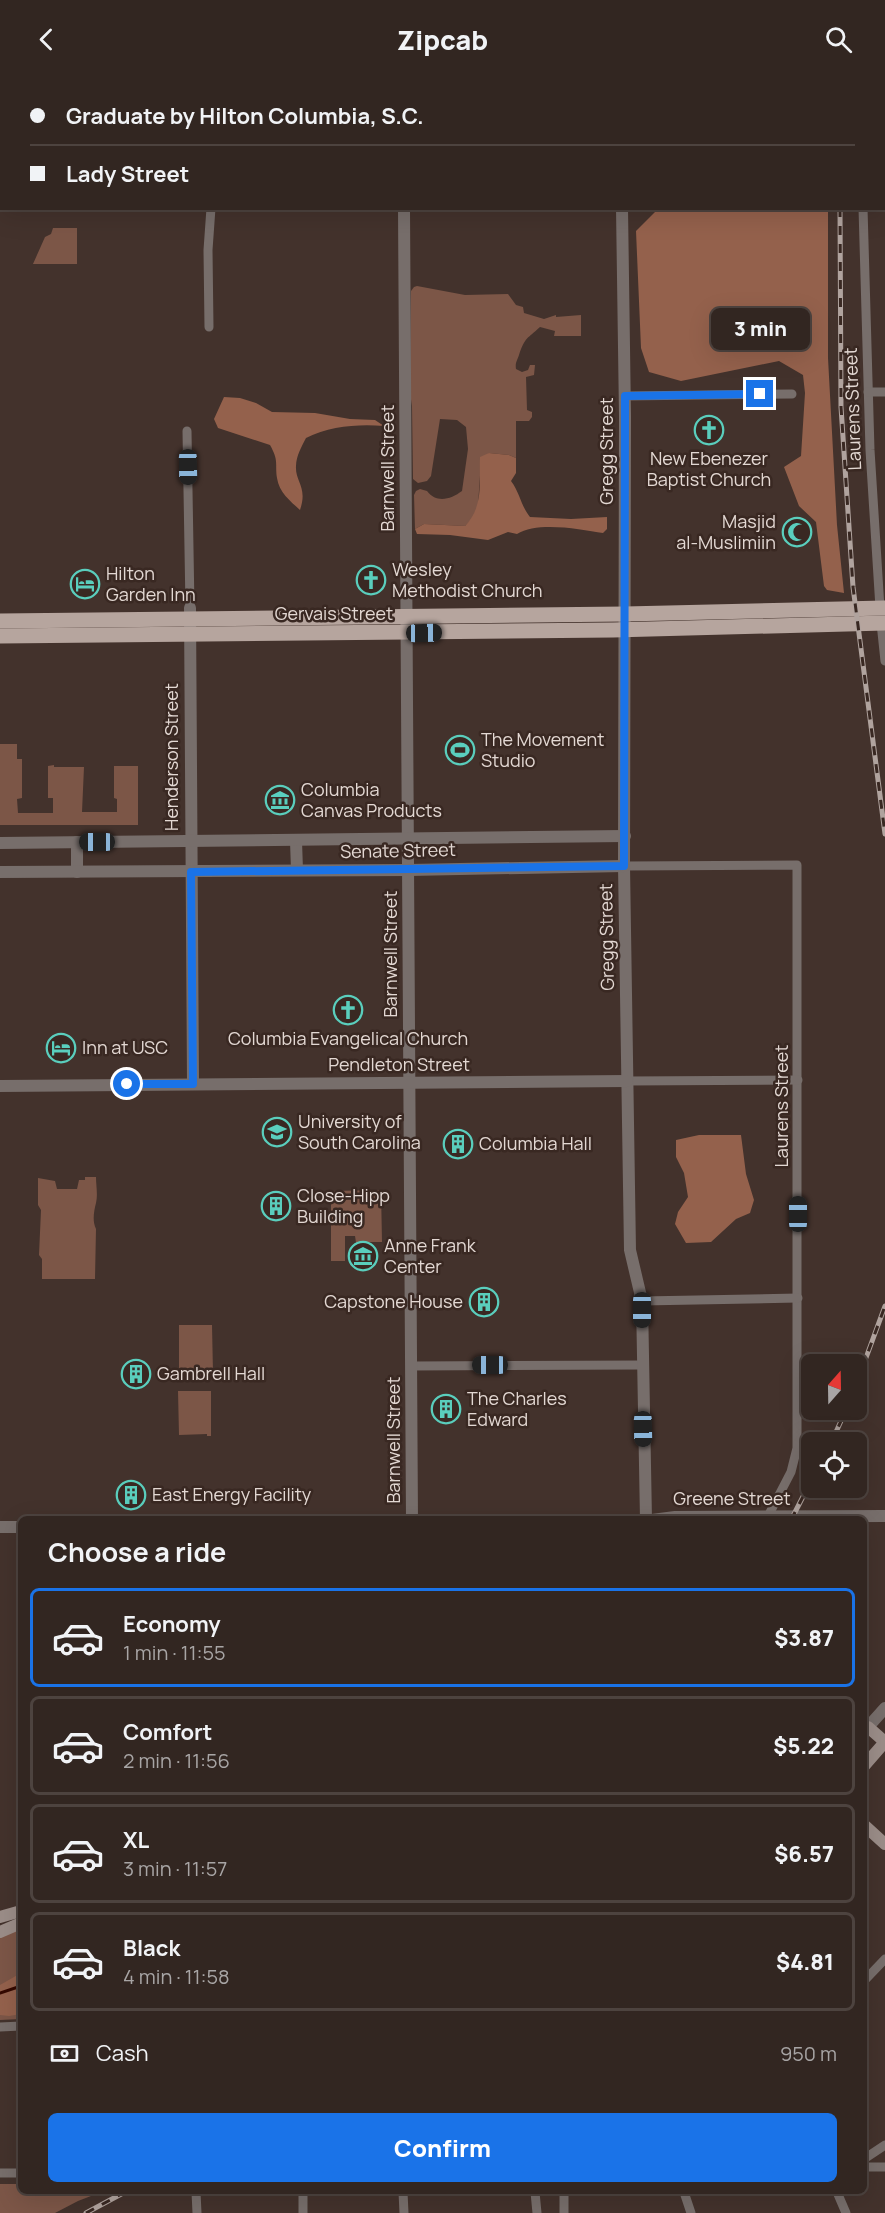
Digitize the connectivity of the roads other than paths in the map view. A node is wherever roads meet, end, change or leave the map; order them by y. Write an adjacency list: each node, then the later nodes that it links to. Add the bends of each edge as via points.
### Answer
1 (211, 210): 5 (street)
2 (404, 210): 14 (street, Barnwell Street)
3 (621, 210): 9 (street, Gregg Street)
4 (862, 210): 6 (street, Laurens Street)
5 (209, 327)
6 (868, 392): 7 (street); 13 (street, Laurens Street)
7 (885, 392)
8 (792, 394): 9 (street)
9 (625, 396): 12 (street, Gregg Street)
10 (187, 431): 11 (street, Henderson Street)
11 (190, 613): 14 (main road, Gervais Street); 15 (main road, Gervais Street); 18 (street, Henderson Street)
12 (625, 614): 13 (main road, Gervais Street); 14 (main road, Gervais Street); 16 (street, Gregg Street)
13 (883, 615): 16 (main road, Gervais Street); 20 (street, Laurens Street)
14 (407, 617): 17 (street, Barnwell Street)
15 (0, 621)
16 (625, 630): 17 (main road, Gervais Street); 21 (street, Gregg Street)
17 (407, 633): 18 (main road, Gervais Street); 22 (street, Barnwell Street)
18 (190, 635): 19 (main road, Gervais Street); 25 (street, Henderson Street)
19 (0, 636)
20 (885, 661)
21 (625, 836): 22 (street, Senate Street); 28 (street, Gregg Street)
22 (408, 839): 23 (street, Senate Street); 30 (street, Barnwell Street)
23 (296, 841): 25 (street, Senate Street); 29 (street)
24 (77, 842): 25 (street, Senate Street); 26 (street, Senate Street); 32 (street)
25 (191, 842): 33 (street, Henderson Street)
26 (0, 843)
27 (797, 865): 28 (street, Senate Street); 34 (street, Laurens Street)
28 (624, 866): 30 (street, Senate Street); 35 (street, Gregg Street)
29 (297, 870): 30 (street, Senate Street); 33 (street, Senate Street)
30 (409, 870): 36 (street, Barnwell Street)
31 (0, 872): 32 (street, Senate Street)
32 (77, 872): 33 (street, Senate Street)
33 (191, 872): 37 (street, Henderson Street)
34 (798, 1080): 35 (street, Pendleton Street); 39 (street, Laurens Street)
35 (627, 1081): 36 (street, Pendleton Street); 40 (street, Gregg Street, via 630,1250)
36 (411, 1082): 37 (street, Pendleton Street); 42 (street, Barnwell Street)
37 (193, 1084): 38 (street, Pendleton Street)
38 (0, 1086)
39 (798, 1298): 40 (street); 45 (street, Laurens Street, via 796,1448 791,1472)
40 (642, 1301): 41 (street, Gregg Street)
41 (642, 1365): 42 (street); 44 (street, Gregg Street)
42 (412, 1366): 43 (street, Barnwell Street)
43 (412, 1516)
44 (646, 1516)
45 (768, 1516)
46 (867, 1516): 47 (street, Greene Street)
47 (885, 1516)
48 (0, 1527): 49 (street)
49 (18, 1527)
50 (885, 1708): 51 (street)
51 (867, 1728)
52 (867, 1730): 53 (main road)
53 (885, 1742): 54 (main road)
54 (867, 1763)
55 (867, 1828): 56 (main road)
56 (885, 1845)
57 (18, 1912): 58 (main road)
58 (0, 1917)
59 (18, 1924): 60 (main road)
60 (0, 1932)
61 (885, 1959): 62 (street)
62 (867, 1978)
63 (18, 2026): 64 (street)
64 (0, 2027)
65 (885, 2145): 66 (street)
66 (867, 2157)
67 (867, 2167): 68 (street)
68 (885, 2167)
69 (0, 2173): 70 (street)
70 (18, 2173)
71 (196, 2194): 78 (street)
72 (303, 2194): 79 (street)
73 (403, 2194): 80 (street)
74 (535, 2194): 81 (street)
75 (564, 2194): 82 (street)
76 (685, 2194): 83 (street)
77 (838, 2194): 84 (street)
78 (196, 2213)
79 (303, 2213)
80 (404, 2213)
81 (537, 2213)
82 (564, 2213)
83 (691, 2213)
84 (846, 2213)

